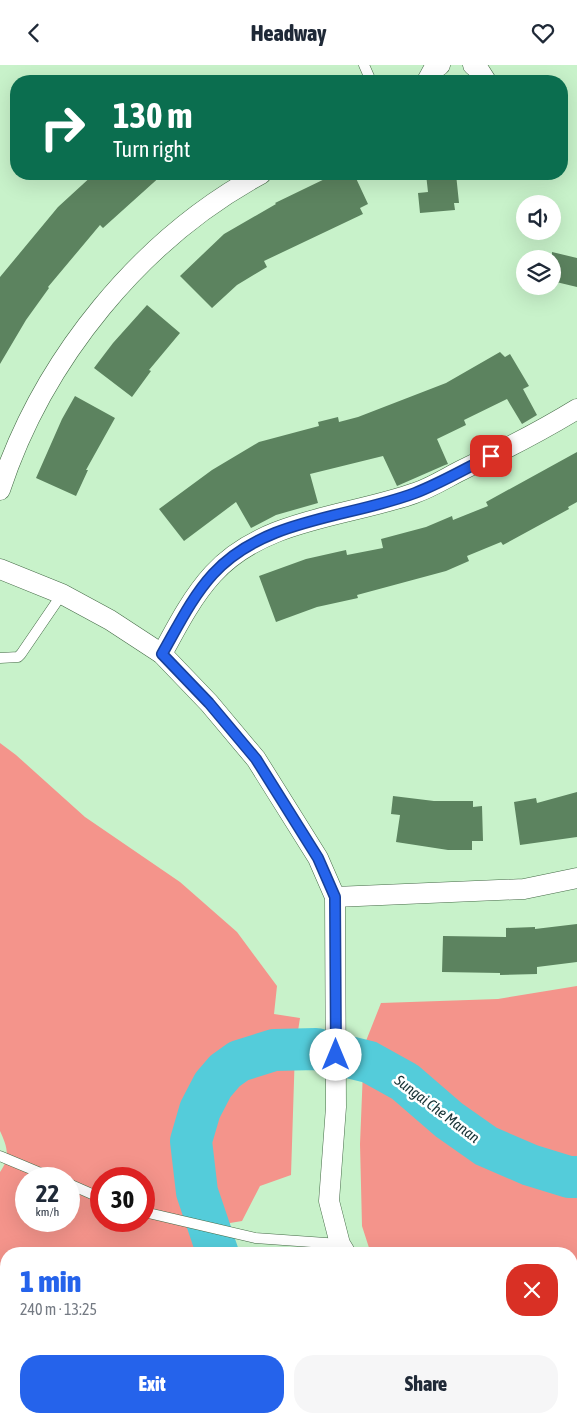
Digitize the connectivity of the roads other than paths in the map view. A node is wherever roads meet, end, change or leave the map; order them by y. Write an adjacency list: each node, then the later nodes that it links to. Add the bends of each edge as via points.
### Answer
1 (440, 65): 3 (street)
2 (473, 65): 4 (street)
3 (430, 75)
4 (482, 75)
5 (250, 180): 7 (street, via 168,239 119,287 83,329 25,425)
6 (577, 409): 10 (street, via 541,431 416,493 281,530 240,551 214,573 192,601)
7 (0, 490)
8 (0, 569): 9 (street)
9 (62, 594): 10 (street); 11 (lane, via 22,654)
10 (162, 654): 13 (street, via 256,759 318,858)
11 (0, 657)
12 (577, 879): 13 (street, via 524,889)
13 (335, 897): 18 (street, via 336,1107 329,1201)
14 (0, 1156): 15 (lane)
15 (26, 1167)
16 (155, 1215): 17 (lane, via 271,1240)
17 (327, 1247)
18 (342, 1247)

